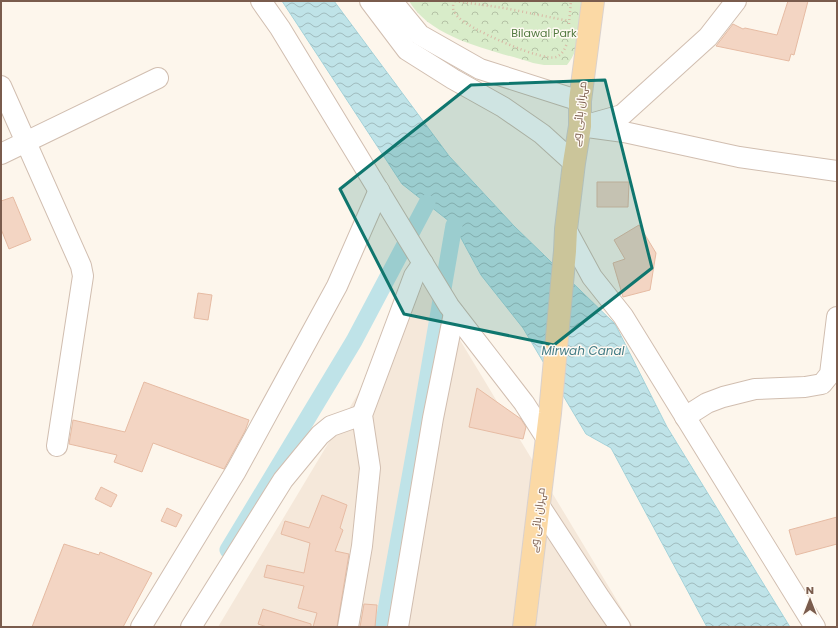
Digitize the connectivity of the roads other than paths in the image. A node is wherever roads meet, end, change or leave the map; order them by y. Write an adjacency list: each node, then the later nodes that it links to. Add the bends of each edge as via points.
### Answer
1 (261, 1): 14 (street)
2 (370, 1): 12 (street, via 407,50 504,107 542,134)
3 (392, 1): 8 (street, via 420,35 480,69)
4 (593, 1): 8 (main road, مہران ہائی وے)
5 (736, 1): 9 (street, via 708,37 622,114)
6 (158, 78): 10 (street)
7 (1, 86): 10 (street)
8 (580, 102): 9 (main road, مہران ہائی وے)
9 (580, 126): 12 (main road, مہران ہائی وے); 13 (street, via 624,132 739,157)
10 (26, 142): 11 (street); 22 (street, via 81,266 83,276)
11 (1, 154)
12 (574, 163): 15 (main road, مہران ہائی وے)
13 (837, 171)
14 (379, 190): 16 (street); 24 (street, via 326,307 236,471)
15 (566, 229): 20 (street, via 592,277 623,316); 21 (main road, مہران ہائی وے)
16 (424, 264): 17 (street); 19 (street, via 414,276)
17 (452, 310): 21 (street, via 524,403); 27 (street)
18 (837, 316): 20 (street, via 830,374 822,384 755,389 707,403)
19 (362, 415): 25 (street, via 331,426 320,435 288,474); 26 (street, via 370,468 362,546)
20 (685, 417): 30 (street)
21 (547, 439): 23 (main road, مہران ہائی وے)
22 (58, 446)
23 (539, 505): 28 (main road, مہران ہائی وے); 29 (street)
24 (141, 627)
25 (191, 627)
26 (348, 627)
27 (398, 627)
28 (524, 627)
29 (620, 627)
30 (815, 627)

